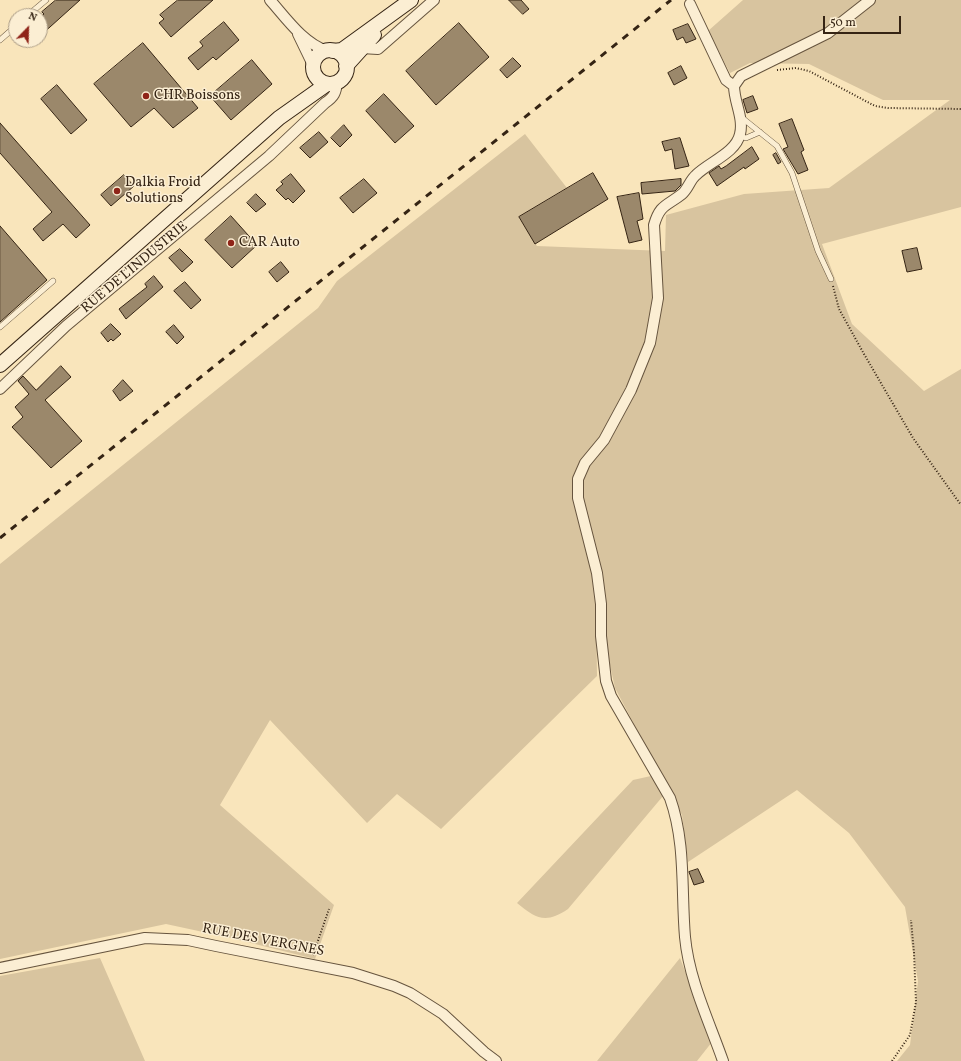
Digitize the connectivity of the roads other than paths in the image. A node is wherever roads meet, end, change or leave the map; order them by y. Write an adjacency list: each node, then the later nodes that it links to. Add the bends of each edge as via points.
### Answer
1 (46, 0): 7 (lane)
2 (270, 0): 8 (street)
3 (411, 0): 11 (main road); 12 (main road, via 342,50)
4 (434, 0): 11 (street, via 378,49)
5 (870, 0): 16 (street, via 828,33 741,76)
6 (690, 4): 16 (street, via 726,80)
7 (36, 8)
8 (295, 29): 12 (street, via 313,45); 14 (street)
9 (8, 33): 10 (lane)
10 (0, 40)
11 (361, 48): 13 (main road)
12 (330, 51): 13 (main road, via 342,56); 14 (main road, via 318,56)
13 (346, 66): 15 (main road, via 344,76)
14 (313, 68): 15 (main road, via 318,79); 18 (main road, RUE DE L'INDUSTRIE, via 305,87)
15 (332, 83): 18 (main road, RUE DE L'INDUSTRIE); 25 (street, RUE DE L'INDUSTRIE, via 335,94 332,98 269,156 66,326)
16 (734, 86): 17 (street)
17 (740, 116): 19 (lane); 20 (street)
18 (279, 118): 24 (main road, RUE DE L'INDUSTRIE)
19 (760, 132): 20 (lane, via 746,138); 21 (lane, via 778,146 792,173 818,251)
20 (740, 136): 28 (street, via 734,146 695,175 682,194 664,205 657,213 654,225 658,298 650,343 631,390 608,433 581,469 578,479 578,498 597,573 606,681 670,798 676,814 681,847 685,938 691,972)
21 (831, 279)
22 (53, 281): 23 (lane)
23 (0, 327)
24 (0, 365)
25 (0, 389)
26 (0, 968): 27 (street, RUE DES VERGNES, via 145,938 188,940 376,979 410,993 443,1014)
27 (496, 1061)
28 (724, 1061)

